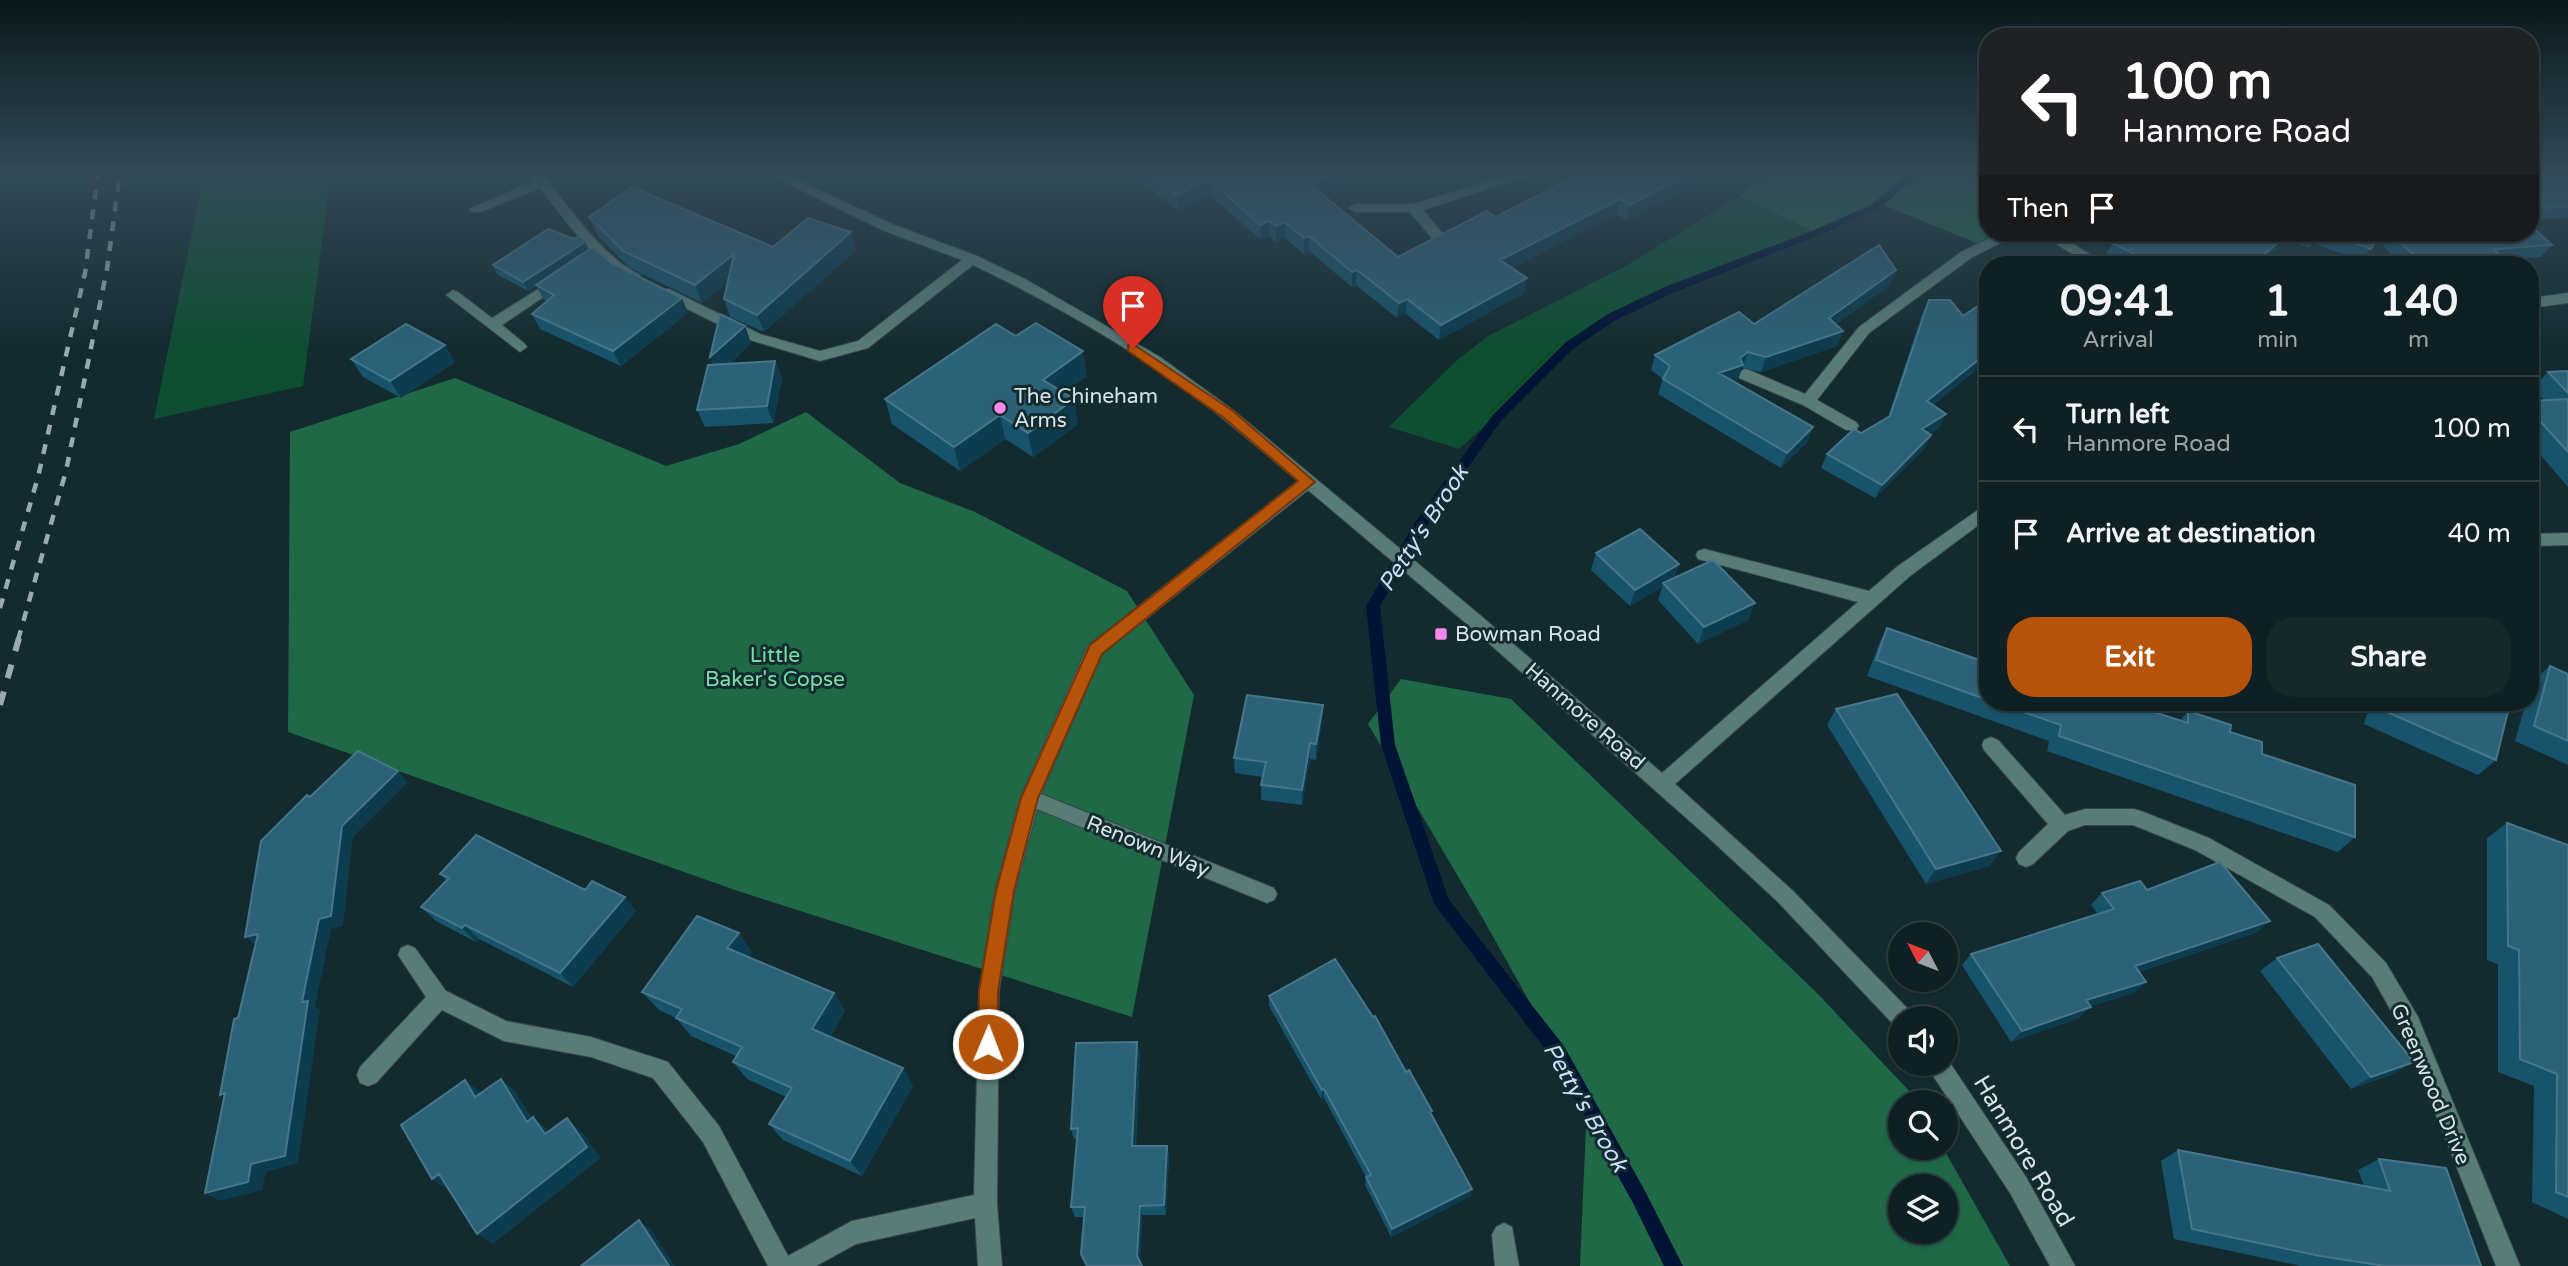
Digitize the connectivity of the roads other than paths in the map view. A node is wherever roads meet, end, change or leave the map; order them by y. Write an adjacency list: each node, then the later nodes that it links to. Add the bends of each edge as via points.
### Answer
1 (577, 232): 8 (street, via 595,256 624,273 755,337 820,356 863,345)
2 (900, 232): 8 (street, Hanmore Road)
3 (1434, 232): 4 (street)
4 (1441, 240)
5 (1993, 242): 16 (street, via 1966,255 1864,330)
6 (2061, 242): 7 (street)
7 (2085, 256)
8 (972, 259): 18 (street, Hanmore Road, via 1155,361)
9 (568, 274): 13 (street)
10 (453, 295): 13 (street)
11 (2568, 298): 12 (street)
12 (2539, 302)
13 (492, 325): 14 (street)
14 (520, 347)
15 (1744, 374): 16 (street)
16 (1808, 401): 17 (street)
17 (1851, 426)
18 (1308, 482): 25 (street, Hanmore Road); 26 (street, via 1096,650)
19 (1979, 516): 23 (street, via 1904,570)
20 (2568, 538): 21 (street)
21 (2539, 540)
22 (1704, 555): 23 (street)
23 (1873, 599): 25 (street)
24 (1991, 745): 27 (street)
25 (1662, 784): 32 (street, Hanmore Road, via 1785,896)
26 (1030, 798): 29 (street, Renown Way); 35 (street, via 1005,891 989,991)
27 (2061, 825): 28 (street, Greenwood Drive); 42 (street, Greenwood Drive, via 2085,817 2134,817 2202,844 2286,889 2322,911 2350,937 2379,970 2410,1024)
28 (2026, 858)
29 (1267, 894)
30 (408, 955): 31 (street)
31 (439, 998): 33 (street); 37 (street, via 504,1031 590,1047 660,1070 711,1134)
32 (1890, 1006)
33 (368, 1075)
34 (1946, 1076): 41 (street, Hanmore Road, via 2018,1185)
35 (985, 1204): 38 (street, via 852,1233); 39 (street)
36 (1504, 1235): 40 (street)
37 (781, 1266)
38 (793, 1266)
39 (990, 1266)
40 (1507, 1266)
41 (2063, 1266)
42 (2508, 1266)

